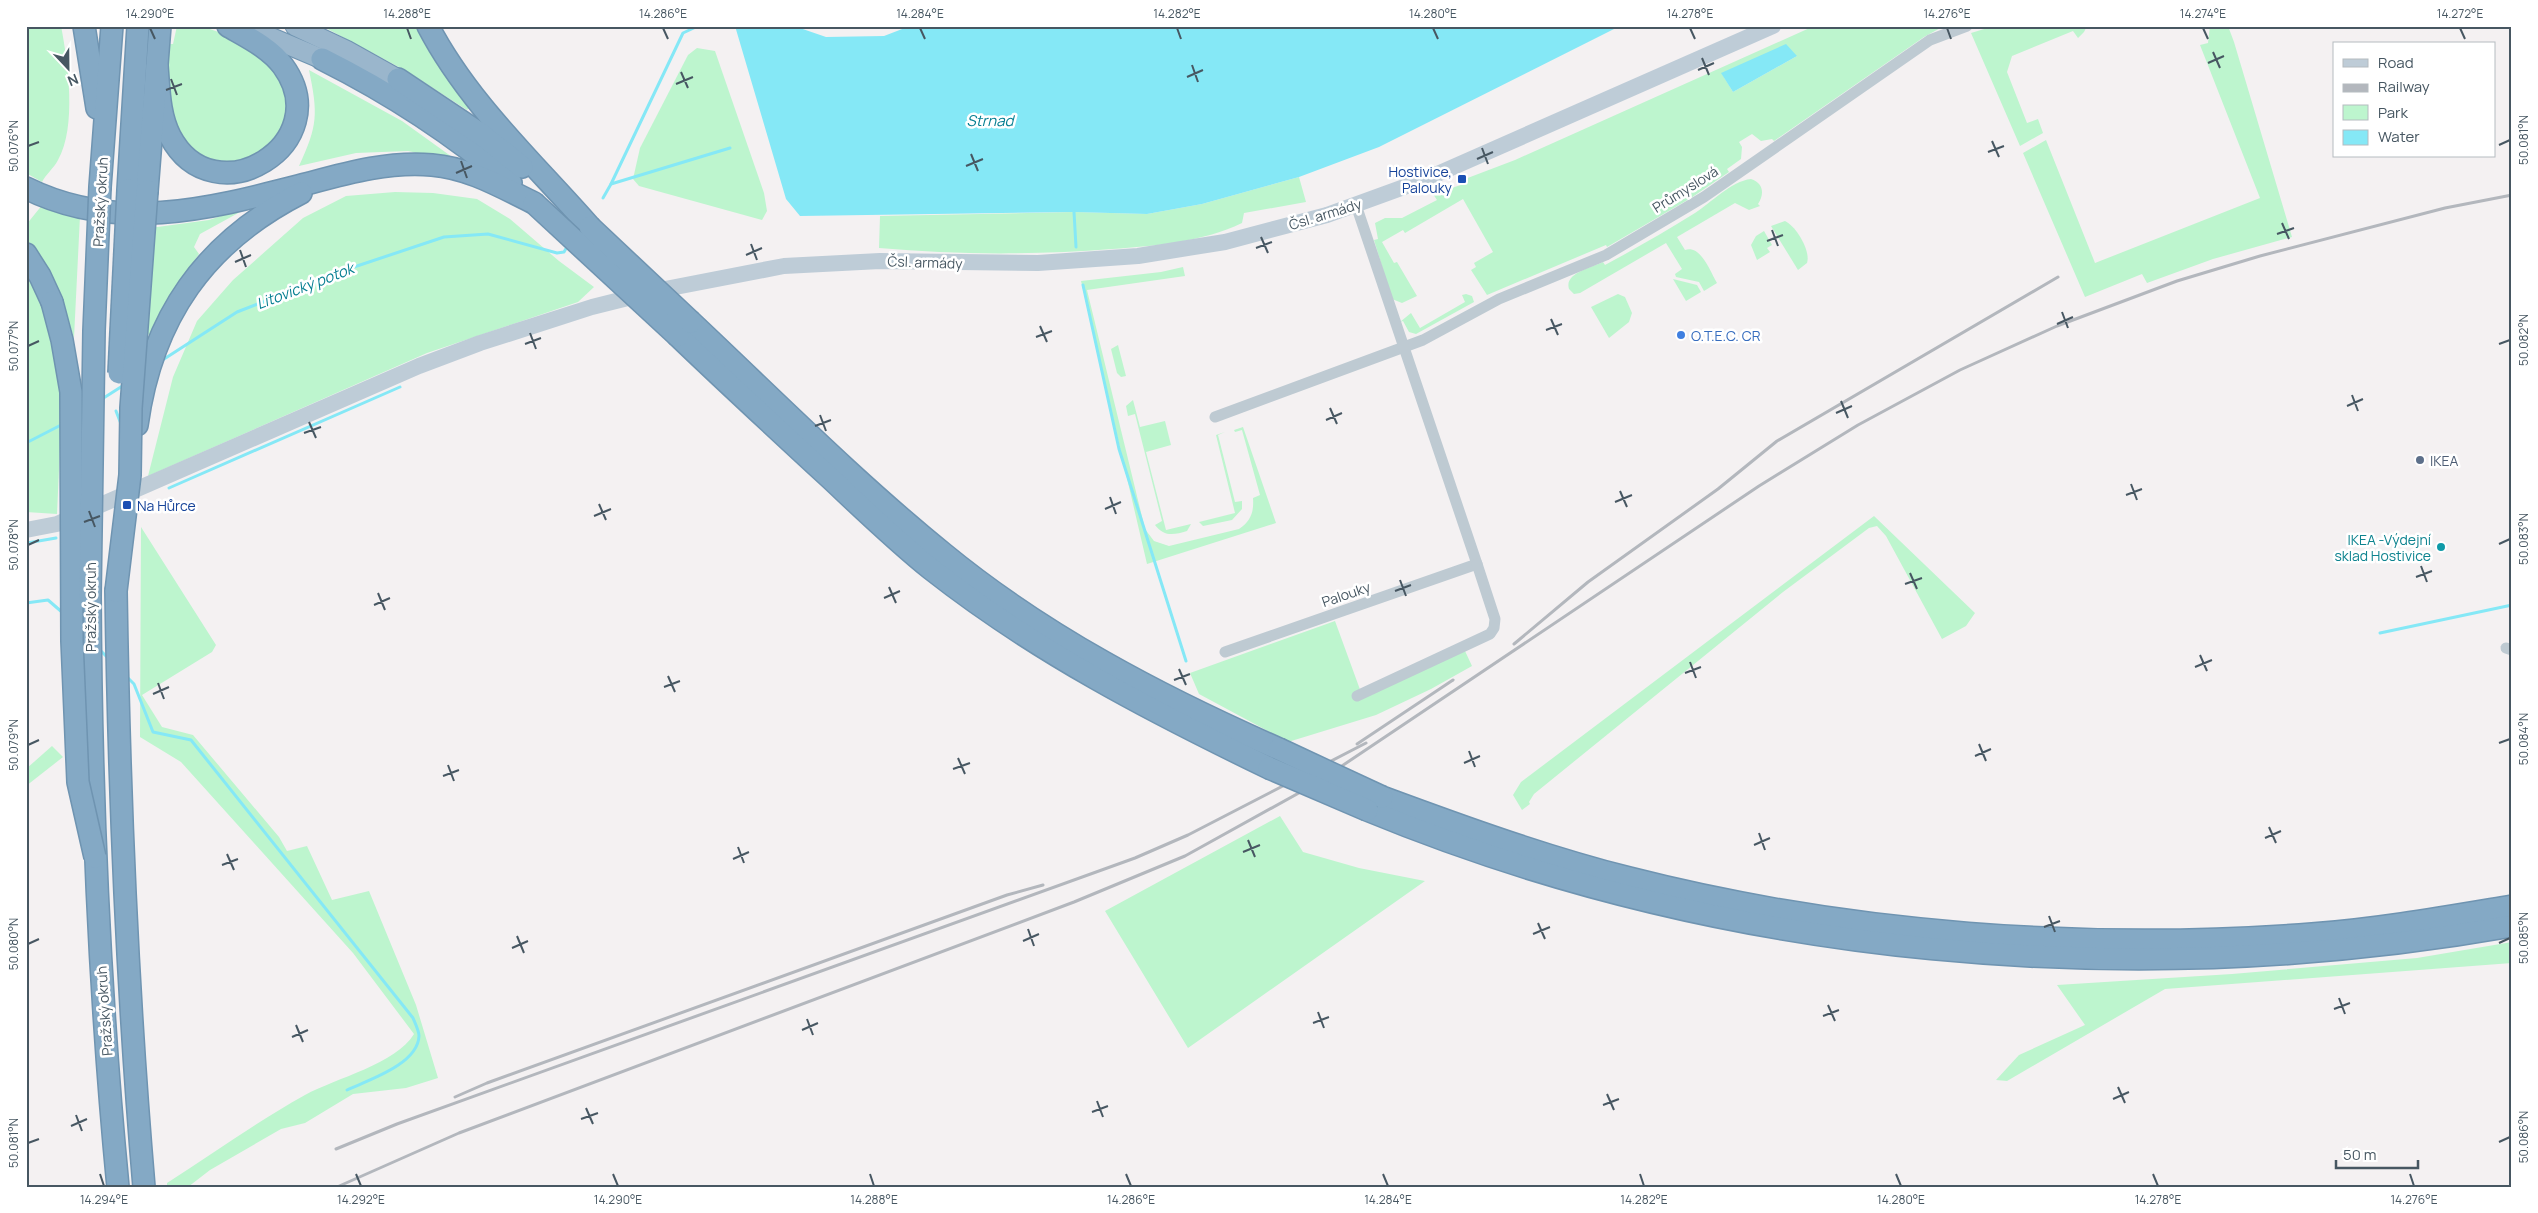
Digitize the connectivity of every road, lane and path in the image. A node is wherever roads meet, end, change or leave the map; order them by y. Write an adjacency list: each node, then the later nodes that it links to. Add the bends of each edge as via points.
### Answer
1 (84, 26): 14 (highway)
2 (112, 26): 14 (highway, Pražský okruh)
3 (228, 26): 12 (highway, via 276,58 287,72 295,92 296,116 288,137 279,150 260,165 243,171 218,172 195,164 183,154 170,136 164,120)
4 (244, 26): 11 (highway)
5 (295, 26): 13 (highway)
6 (428, 26): 18 (highway, via 446,58 504,132)
7 (1773, 26): 19 (main road, Čsl. armády, via 1426,179)
8 (1967, 26): 22 (street, Průmyslová, via 1930,40 1704,197 1606,255 1500,300)
9 (138, 28): 17 (highway, Pražský okruh)
10 (159, 31): 12 (highway)
11 (322, 59): 18 (highway, via 374,86 471,150)
12 (156, 66): 17 (highway)
13 (398, 79): 18 (highway, via 482,135)
14 (103, 152): 31 (highway, Pražský okruh, bridge, via 90,474)
15 (340, 175): 16 (highway, via 205,206 141,215 85,209); 18 (highway, via 387,166 434,165); 24 (highway, bridge, via 263,214 237,234 210,259 176,307 152,362 137,421)
16 (26, 188)
17 (137, 191): 24 (highway, bridge); 27 (highway, Pražský okruh, bridge, via 121,319)
18 (544, 192): 21 (highway, bridge); 21 (highway, bridge, via 590,226)
19 (1356, 205): 22 (street); 25 (main road, Čsl. armády, via 1225,242 1138,256 1038,263 880,261 784,266 660,290 592,307 419,366 57,524)
20 (26, 254): 31 (highway, bridge, via 52,302 70,382 72,641 77,763 79,792)
21 (684, 329): 30 (highway, bridge, via 937,548 1004,598 1101,661 1198,713 1279,749); 30 (highway, bridge, via 865,511 947,580 1009,625 1095,679 1269,768)
22 (1403, 348): 23 (street); 26 (street)
23 (1215, 416)
24 (130, 475): 27 (highway, bridge)
25 (26, 530)
26 (1477, 564): 28 (street, Palouky); 29 (street, via 1495,619 1490,634)
27 (116, 591): 35 (highway, Pražský okruh, via 122,856)
28 (1225, 652)
29 (1357, 696)
30 (1375, 803): 32 (highway, via 1629,878 1749,903 1868,922 1962,932 2124,940 2313,934); 33 (highway, via 1478,851 1634,898 1751,923 1871,942 2032,956 2124,959 2317,952)
31 (95, 858): 34 (highway, Pražský okruh)
32 (2512, 906)
33 (2512, 926)
34 (118, 1187)
35 (144, 1187)

